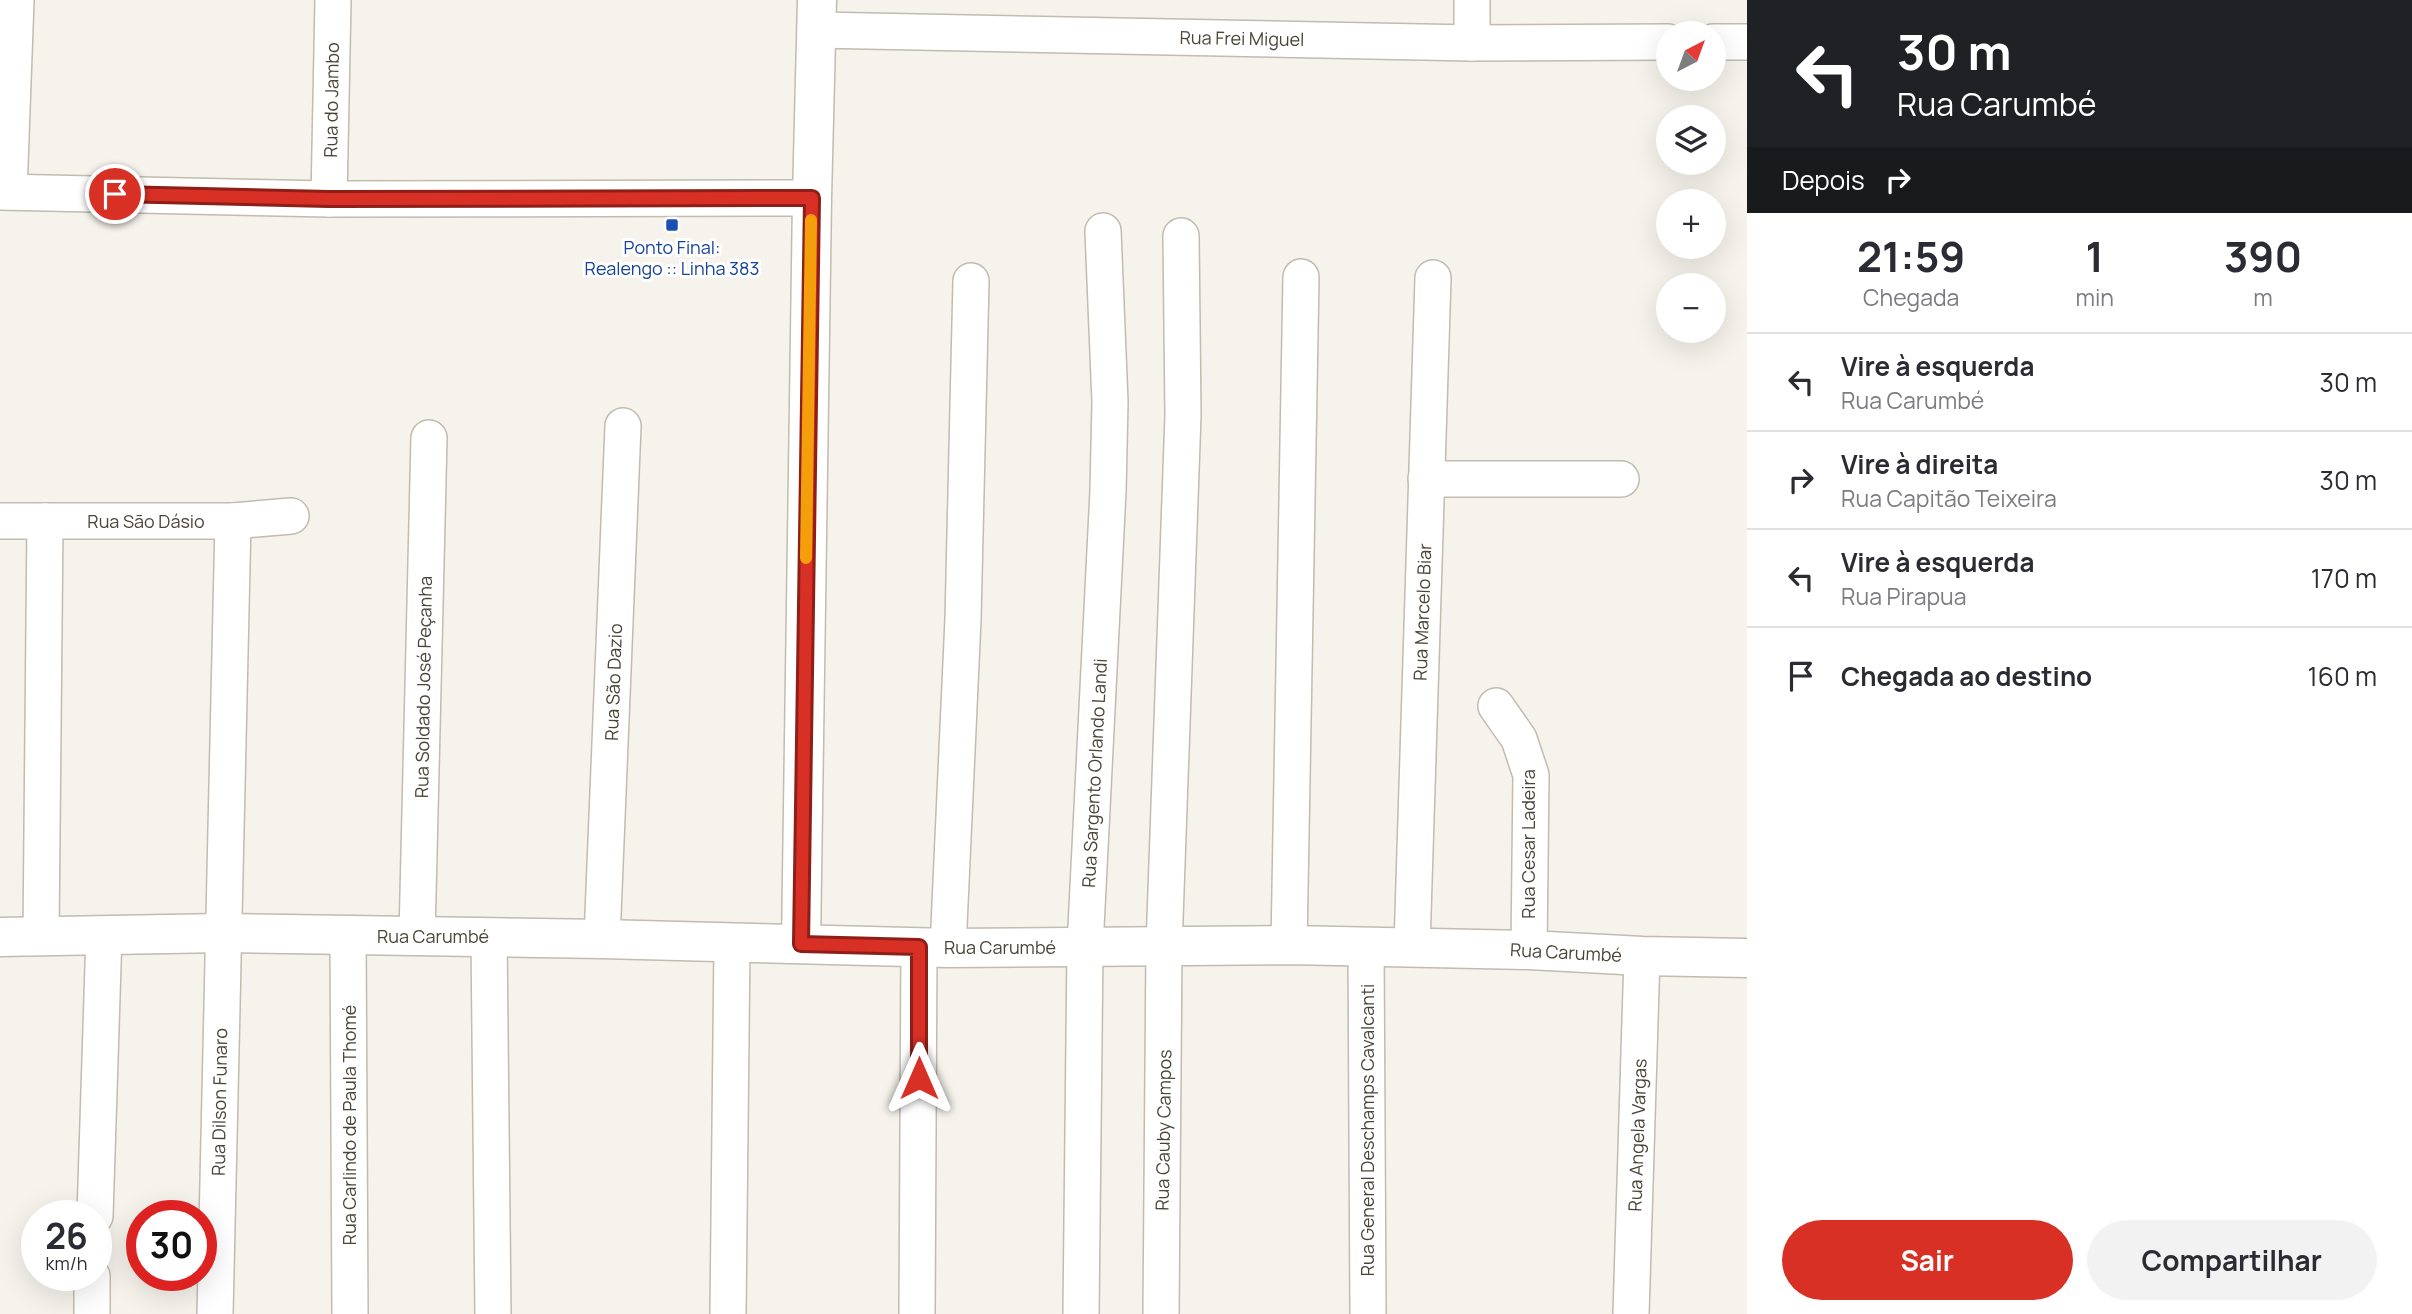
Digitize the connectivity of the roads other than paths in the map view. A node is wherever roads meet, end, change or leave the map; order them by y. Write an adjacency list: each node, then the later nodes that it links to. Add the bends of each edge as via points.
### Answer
1 (16, 0): 9 (street)
2 (333, 0): 11 (street, Rua do Jambo)
3 (1472, 0): 8 (street)
4 (817, 15): 8 (street, Rua Frei Miguel); 10 (street)
5 (1656, 42): 8 (street, Rua Frei Miguel)
6 (1726, 42): 7 (street)
7 (1747, 42)
8 (1472, 43)
9 (4, 192): 11 (street)
10 (812, 198): 11 (street); 35 (street)
11 (329, 199)
12 (1103, 231): 39 (street, Rua Sargento Orlando Landi, via 1110,402 1108,491)
13 (1181, 236): 40 (street, Rua Cauby Campos, via 1183,415)
14 (1301, 277): 36 (street)
15 (1433, 278): 19 (street, Rua Marcelo Biar)
16 (971, 282): 42 (street, via 963,619)
17 (623, 426): 33 (street, Rua São Dazio)
18 (429, 439): 30 (street, Rua Soldado José Peçanha)
19 (1426, 479): 20 (street); 38 (street, Rua Marcelo Biar)
20 (1620, 479)
21 (291, 516): 24 (street, Rua São Dásio)
22 (0, 521): 23 (street, Rua São Dásio)
23 (45, 521): 24 (street, Rua São Dásio); 28 (street)
24 (233, 521): 26 (street)
25 (1496, 706): 43 (street, Rua Cesar Ladeira, via 1519,739 1531,775)
26 (223, 933): 27 (street, Rua Carumbé); 29 (street, Rua Carumbé); 49 (street, Rua Dilson Funaro)
27 (104, 934): 28 (street, Rua Carumbé); 46 (street)
28 (41, 936): 31 (street, Rua Carumbé)
29 (348, 936): 30 (street, Rua Carumbé); 50 (street, Rua Carlindo de Paula Thomé)
30 (417, 936): 32 (street, Rua Carumbé)
31 (0, 937)
32 (489, 937): 33 (street, Rua Carumbé); 51 (street)
33 (602, 939): 34 (street, Rua Carumbé)
34 (732, 943): 35 (street, Rua Carumbé); 52 (street)
35 (801, 944): 42 (street, Rua Carumbé)
36 (1289, 945): 40 (street, Rua Carumbé); 41 (street, Rua Carumbé)
37 (1747, 945): 45 (street)
38 (1412, 946): 41 (street, Rua Carumbé); 43 (street, Rua Carumbé)
39 (1085, 947): 40 (street, Rua Carumbé); 42 (street, Rua Carumbé); 54 (street, Rua Sargento Orlando Landi)
40 (1164, 947): 55 (street, Rua Cauby Campos)
41 (1366, 947): 56 (street, Rua General Deschamps Cavalcanti)
42 (934, 948): 53 (street)
43 (1529, 950): 44 (street, Rua Carumbé)
44 (1642, 956): 45 (street, Rua Carumbé); 57 (street, Rua Angela Vargas)
45 (1747, 958)
46 (95, 1200)
47 (93, 1291): 48 (street)
48 (92, 1314)
49 (215, 1314)
50 (350, 1314)
51 (493, 1314)
52 (727, 1314)
53 (917, 1314)
54 (1081, 1314)
55 (1161, 1314)
56 (1368, 1314)
57 (1631, 1314)

